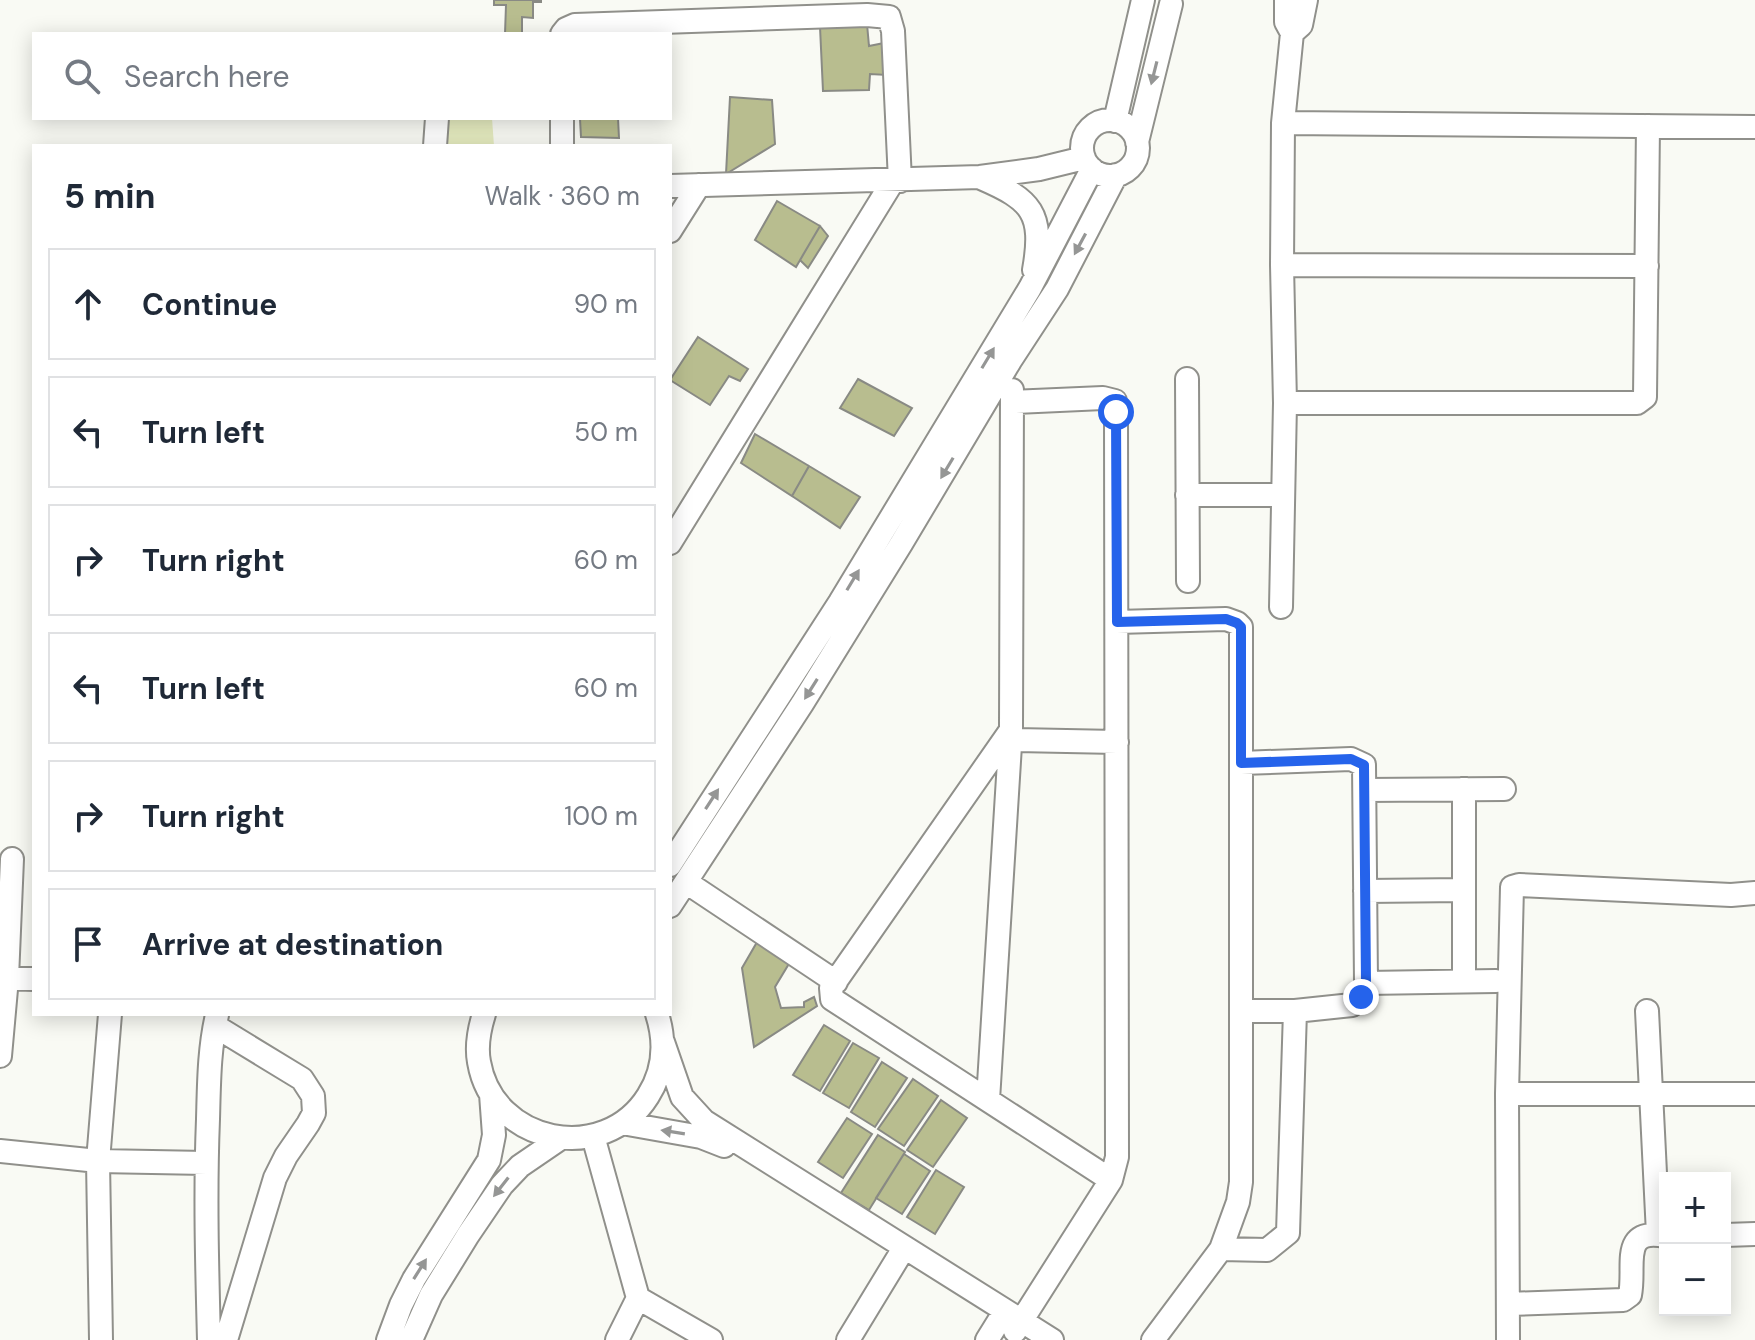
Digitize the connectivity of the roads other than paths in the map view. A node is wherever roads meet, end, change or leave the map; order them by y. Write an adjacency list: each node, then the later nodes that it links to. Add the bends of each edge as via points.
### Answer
1 (1144, 0): 4 (street, via 1161,6); 9 (street)
2 (1286, 0): 6 (street)
3 (1306, 0): 6 (street, via 1301,25)
4 (1174, 2): 13 (street, one-way to 13)
5 (564, 32): 19 (street, via 575,25 889,17)
6 (1292, 33): 10 (street)
7 (437, 120): 14 (street)
8 (562, 120): 15 (street)
9 (1115, 121): 13 (street, via 1129,128); 16 (street, via 1089,130 1083,148)
10 (1283, 123): 11 (street); 23 (street)
11 (1648, 126): 12 (street); 24 (street)
12 (1755, 127)
13 (1137, 142): 17 (street, via 1131,167)
14 (435, 144)
15 (562, 144)
16 (1088, 163): 17 (street, via 1099,174); 18 (street); 25 (street)
17 (1116, 175): 26 (street, one-way to 26)
18 (980, 177): 19 (street); 25 (street, via 1014,194 1032,212 1038,235)
19 (896, 181): 20 (street); 33 (street)
20 (699, 185): 21 (street); 22 (street)
21 (672, 186)
22 (672, 228)
23 (1282, 265): 24 (street); 30 (street)
24 (1647, 266): 30 (street, via 1645,397 1637,403)
25 (1033, 283): 26 (street); 44 (street, one-way to 25, via 840,602)
26 (1057, 289): 27 (street)
27 (1010, 361): 29 (street); 45 (street, one-way to 45, via 810,691)
28 (1187, 379): 31 (street)
29 (1013, 402): 36 (street, via 1115,401); 37 (street)
30 (1285, 403): 32 (street)
31 (1187, 495): 32 (street); 34 (street)
32 (1283, 495): 35 (street)
33 (672, 540)
34 (1188, 581)
35 (1281, 607)
36 (1117, 622): 38 (street); 39 (street, via 1226,619 1241,627)
37 (1011, 735): 38 (street); 54 (street); 69 (street)
38 (1117, 742): 76 (street, via 1118,1136)
39 (1241, 763): 42 (street, via 1351,759 1364,765); 56 (street)
40 (1464, 789): 41 (street); 42 (street); 46 (street)
41 (1504, 789)
42 (1365, 790): 47 (street)
43 (12, 859): 50 (street)
44 (672, 862)
45 (686, 882): 49 (street); 54 (street)
46 (1464, 890): 47 (street); 52 (street)
47 (1365, 891): 55 (street)
48 (1755, 893): 66 (street, via 1513,886)
49 (672, 903)
50 (4, 978): 51 (street); 64 (street)
51 (32, 979)
52 (1464, 981): 53 (street); 55 (street)
53 (1496, 981)
54 (836, 982): 69 (street, via 831,993 838,1004)
55 (1366, 983): 57 (street, via 1352,1005)
56 (1241, 1011): 57 (street); 81 (street, via 1241,1182)
57 (1295, 1011): 81 (street, via 1288,1233 1267,1250)
58 (1647, 1011): 67 (street)
59 (110, 1016): 74 (street)
60 (657, 1016): 63 (street)
61 (216, 1020): 75 (street); 88 (street, via 302,1079 313,1096 314,1113 275,1178)
62 (477, 1020): 65 (street, via 479,1063)
63 (663, 1042): 70 (street, via 653,1088); 82 (street, via 682,1097 704,1121)
64 (0, 1056)
65 (491, 1094): 72 (street, via 528,1129); 89 (street, one-way to 65, via 414,1279 489,1160 494,1135)
66 (1507, 1094): 67 (street); 84 (street)
67 (1651, 1094): 68 (street); 77 (street)
68 (1755, 1094)
69 (988, 1100): 76 (street)
70 (622, 1123): 71 (street); 82 (street, one-way to 70, via 713,1141)
71 (593, 1136): 72 (street); 83 (street)
72 (561, 1138): 90 (street, one-way to 90, via 502,1185 431,1295)
73 (0, 1151): 74 (street)
74 (98, 1161): 75 (street); 86 (street)
75 (206, 1163): 87 (street)
76 (1111, 1180): 85 (street)
77 (1659, 1207)
78 (1755, 1234): 80 (street)
79 (1659, 1235): 84 (street, via 1641,1237 1633,1246 1632,1285 1623,1300)
80 (1731, 1235)
81 (1221, 1249): 95 (street)
82 (901, 1252): 85 (street); 93 (street)
83 (638, 1298): 91 (street); 92 (street)
84 (1508, 1304): 96 (street)
85 (1009, 1327): 94 (street)
86 (101, 1340)
87 (209, 1340)
88 (226, 1340)
89 (388, 1340)
90 (411, 1340)
91 (617, 1340)
92 (711, 1340)
93 (848, 1340)
94 (1052, 1340)
95 (1153, 1340)
96 (1508, 1340)

